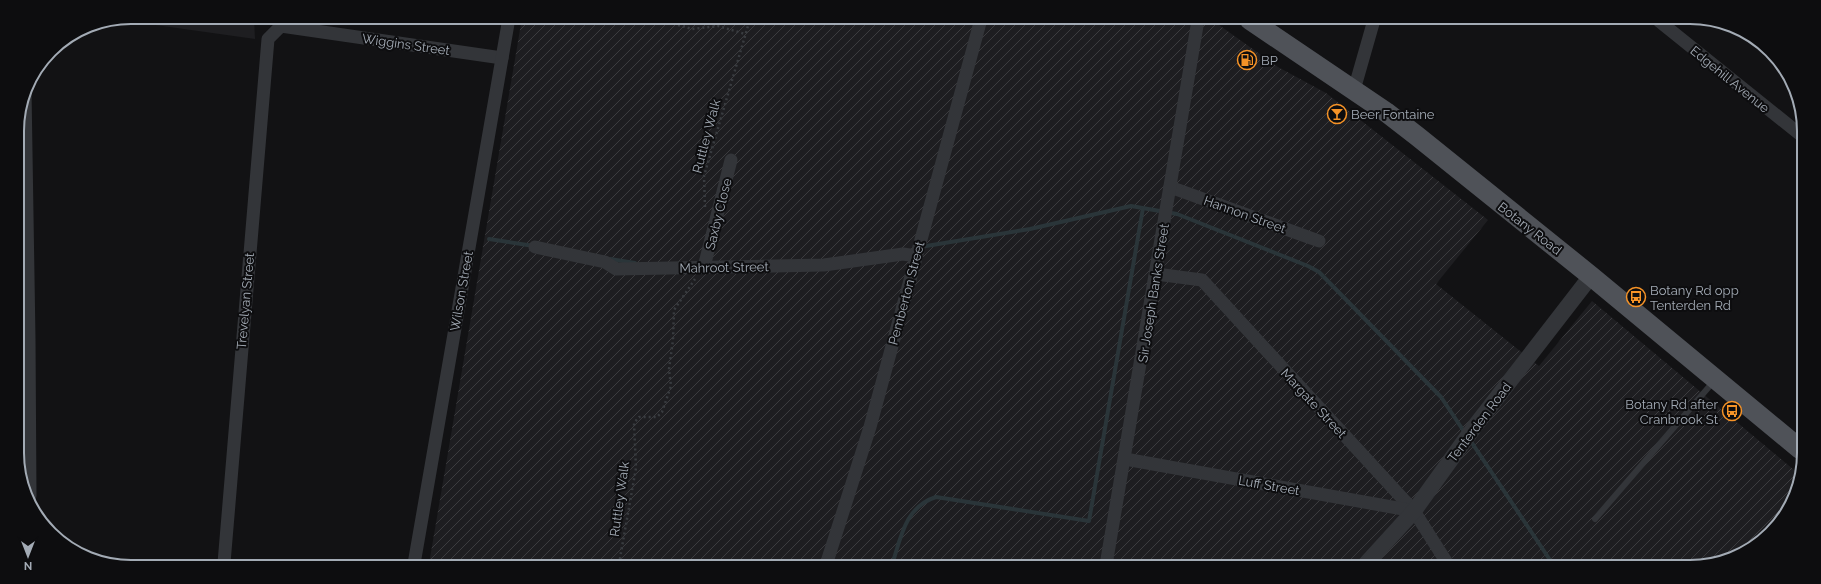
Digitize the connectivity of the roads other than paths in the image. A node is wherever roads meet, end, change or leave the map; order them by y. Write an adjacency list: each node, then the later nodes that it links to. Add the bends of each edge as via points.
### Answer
1 (508, 24): 8 (street, Wilson Street)
2 (980, 24): 16 (street, Pemberton Street)
3 (1197, 24): 13 (street, Sir Joseph Banks Street)
4 (1261, 24): 9 (main road, Botany Road)
5 (1373, 24): 9 (street)
6 (1663, 24): 11 (street, Edgehill Avenue)
7 (268, 39): 8 (street, Wiggins Street, via 281,26); 26 (street, Trevelyan Street)
8 (502, 58): 27 (street, Wilson Street)
9 (1354, 90): 19 (main road, Botany Road, via 1417,136)
10 (25, 115): 23 (street)
11 (1797, 132)
12 (731, 160): 17 (street, Saxby Close)
13 (1170, 187): 14 (street, Hannon Street); 18 (street, Sir Joseph Banks Street)
14 (1319, 241)
15 (535, 246): 17 (street, Mahroot Street, via 605,262 616,269)
16 (916, 256): 17 (street, Mahroot Street, via 902,254 824,265); 28 (street, Pemberton Street, via 870,427)
17 (700, 267)
18 (1156, 274): 22 (street, Sir Joseph Banks Street); 24 (street, Margate Street, via 1202,280)
19 (1591, 276): 20 (main road, Botany Road); 24 (street, Tenterden Road, via 1474,426)
20 (1717, 379): 21 (main road, Botany Road); 25 (lane)
21 (1797, 446)
22 (1125, 459): 24 (street, Luff Street); 29 (street, Sir Joseph Banks Street)
23 (30, 487)
24 (1414, 511): 30 (street, Tenterden Road); 31 (street, Margate Street)
25 (1595, 519)
26 (224, 560)
27 (415, 560)
28 (828, 560)
29 (1107, 560)
30 (1369, 560)
31 (1445, 560)

